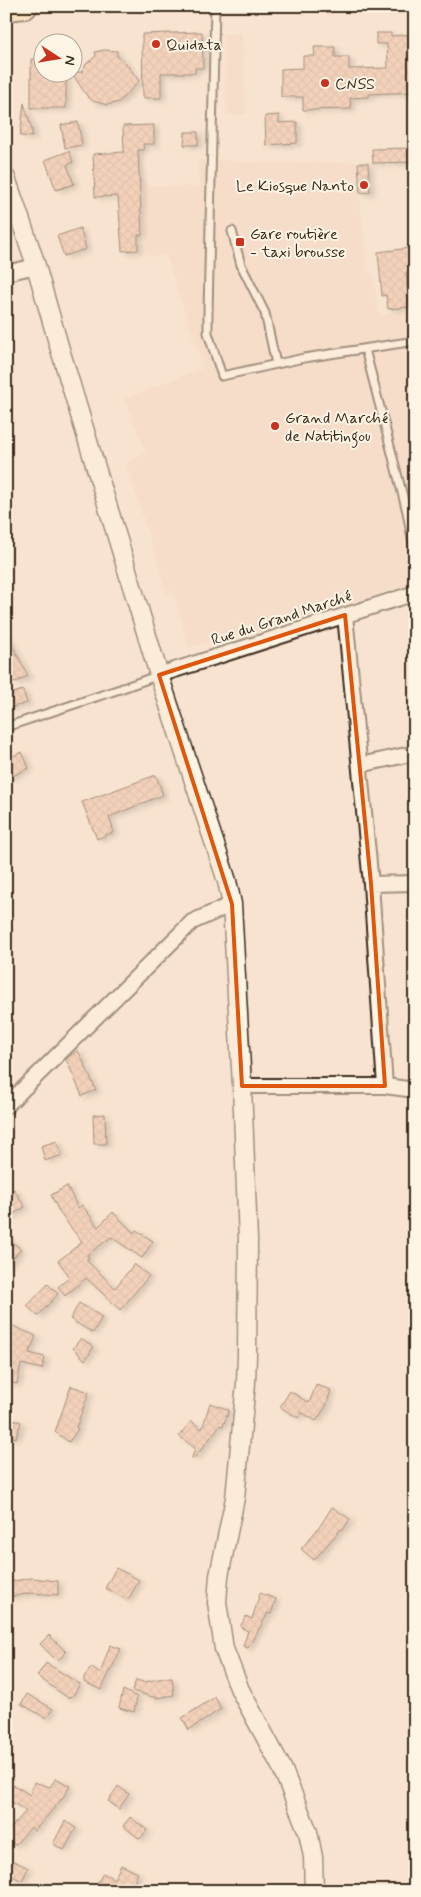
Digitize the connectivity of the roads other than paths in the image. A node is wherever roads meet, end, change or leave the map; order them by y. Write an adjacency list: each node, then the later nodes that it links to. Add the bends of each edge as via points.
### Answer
1 (24, 6): 3 (highway)
2 (214, 6): 10 (lane, via 208,333 222,376)
3 (6, 8)
4 (6, 178): 6 (street)
5 (232, 231): 10 (lane, via 241,265 265,313)
6 (36, 266): 7 (street); 14 (street)
7 (6, 273)
8 (415, 341): 9 (lane)
9 (365, 349): 10 (lane); 11 (lane)
10 (276, 364)
11 (414, 549)
12 (415, 593): 13 (street, Rue du Grand Marché)
13 (345, 615): 14 (street, Rue du Grand Marché); 17 (street)
14 (159, 674): 15 (lane); 20 (street)
15 (6, 728)
16 (415, 753): 17 (street)
17 (360, 765): 18 (street)
18 (371, 884): 19 (street); 22 (street)
19 (415, 884)
20 (232, 904): 21 (street); 24 (street, via 192,922)
21 (242, 1086): 22 (street); 25 (street, via 248,1240 246,1383 236,1498 219,1576 217,1602 224,1649 240,1690 282,1768 308,1832 313,1856)
22 (385, 1086): 23 (street)
23 (415, 1090)
24 (6, 1106)
25 (314, 1891)

